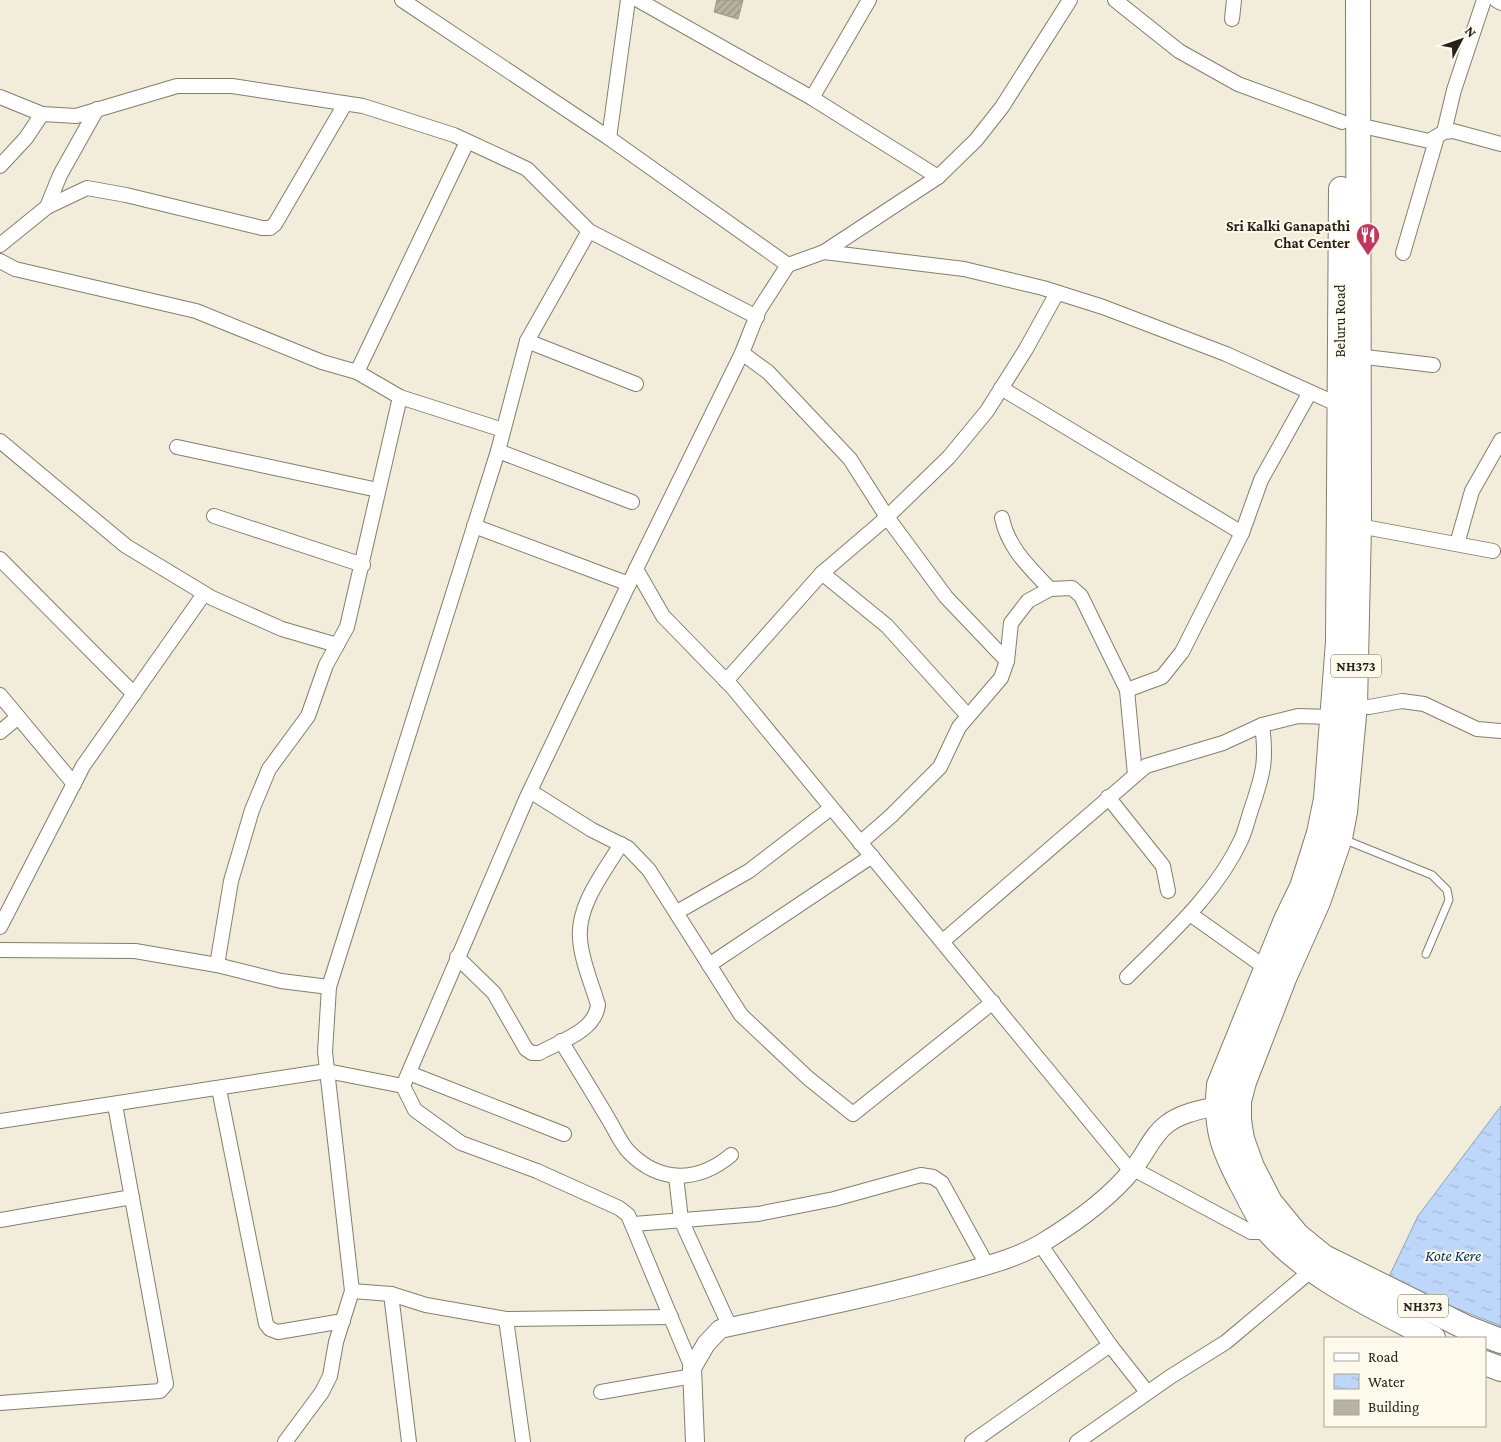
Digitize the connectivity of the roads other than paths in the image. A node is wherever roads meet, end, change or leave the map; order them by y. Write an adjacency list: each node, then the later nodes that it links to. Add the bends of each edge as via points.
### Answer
1 (402, 0): 21 (street)
2 (628, 0): 21 (street)
3 (638, 0): 15 (street)
4 (869, 0): 15 (street)
5 (1070, 0): 25 (street, via 1002,107 976,140)
6 (1115, 0): 19 (street, via 1179,51 1238,84)
7 (1234, 0): 13 (street)
8 (1342, 0): 19 (highway, Beluru Road / NH373)
9 (1358, 0): 19 (highway, NH373)
10 (1484, 0): 20 (street)
11 (1496, 0): 12 (street)
12 (1501, 3)
13 (1232, 19)
14 (0, 97): 18 (street)
15 (812, 98): 25 (street)
16 (345, 104): 17 (street, via 232,86 177,86); 22 (street, via 363,106); 26 (street, via 270,228 87,188)
17 (97, 110): 18 (street, via 76,116); 26 (street, via 60,175)
18 (42, 114): 24 (street, via 26,138)
19 (1350, 124): 20 (street, via 1429,141); 37 (highway, NH373); 44 (highway, Beluru Road / NH373)
20 (1440, 135): 23 (street, via 1453,131); 30 (street)
21 (609, 138): 32 (street)
22 (467, 142): 27 (street, via 527,169); 39 (street)
23 (1501, 144)
24 (0, 166)
25 (938, 177): 29 (street)
26 (47, 207): 28 (street)
27 (589, 231): 34 (street); 35 (street)
28 (0, 245)
29 (824, 252): 32 (street); 33 (street, via 964,269)
30 (1404, 253)
31 (0, 261): 39 (street, via 15,269 196,311 322,362)
32 (788, 265): 34 (street)
33 (1057, 293): 41 (street); 42 (street, via 1226,354)
34 (757, 316): 36 (street)
35 (528, 341): 40 (street); 45 (street)
36 (742, 353): 53 (street, via 768,372 850,459); 62 (street)
37 (1358, 356): 38 (street); 56 (highway, NH373)
38 (1433, 365)
39 (357, 372): 43 (street)
40 (636, 384)
41 (1001, 388): 53 (street, via 949,457); 57 (street)
42 (1310, 392): 44 (street); 57 (street, via 1261,480)
43 (400, 396): 45 (street); 50 (street)
44 (1339, 405): 76 (highway, Beluru Road / NH373, via 1338,642)
45 (503, 430): 49 (street)
46 (1501, 440): 58 (street, via 1472,491)
47 (0, 441): 66 (street, via 126,546)
48 (177, 447): 50 (street)
49 (498, 451): 51 (street); 55 (street)
50 (378, 490): 61 (street)
51 (632, 502)
52 (214, 516): 61 (street)
53 (887, 518): 63 (street); 68 (street, via 946,596)
54 (1002, 518): 65 (street, via 1006,535 1024,562)
55 (474, 526): 64 (street); 101 (street)
56 (1358, 526): 58 (street); 73 (highway, NH373)
57 (1242, 533): 70 (street, via 1182,652 1162,677)
58 (1457, 544): 59 (street)
59 (1493, 551)
60 (0, 559): 71 (street)
61 (363, 565): 67 (street, via 347,627)
62 (636, 569): 64 (street); 69 (street, via 663,616)
63 (822, 572): 69 (street); 74 (street, via 887,626)
64 (629, 584): 82 (street)
65 (1050, 589): 68 (street, via 1028,601 1011,623); 70 (street, via 1072,588 1081,596)
66 (204, 594): 67 (street, via 282,629); 71 (street)
67 (337, 645): 97 (street, via 326,665 308,716 269,769 252,810 231,881)
68 (1007, 661): 74 (street, via 1001,678)
69 (726, 681): 84 (street)
70 (1127, 690): 80 (street)
71 (134, 694): 81 (street)
72 (0, 695): 75 (street)
73 (1355, 706): 78 (street, via 1370,707 1402,701 1424,704 1478,729); 85 (highway, NH373)
74 (968, 716): 86 (street, via 940,767)
75 (18, 717): 79 (street); 81 (street)
76 (1332, 717): 77 (street, via 1298,716); 99 (highway, NH373, via 1326,799 1318,833 1302,887)
77 (1262, 725): 80 (street, via 1223,743 1146,766); 91 (street, via 1266,752 1264,772 1241,839 1230,860)
78 (1501, 731)
79 (0, 732)
80 (1135, 775): 83 (street)
81 (74, 784): 92 (street)
82 (530, 791): 87 (street); 96 (street)
83 (1108, 797): 89 (street, via 1163,866); 93 (street)
84 (831, 808): 86 (street); 90 (street, via 750,871)
85 (1340, 838): 95 (lane, via 1432,874 1444,886 1449,900); 129 (highway, NH373, via 1318,902 1244,1082 1239,1101 1242,1139 1270,1202 1297,1235 1324,1257 1466,1328)
86 (860, 843): 88 (street)
87 (621, 844): 90 (street, via 649,870); 103 (street, via 586,904 580,923 580,939 598,1005 597,1015 590,1024)
88 (872, 856): 93 (street); 98 (street)
89 (1168, 891)
90 (677, 912): 98 (street)
91 (1190, 914): 99 (street); 100 (street)
92 (0, 927)
93 (942, 941): 102 (street)
94 (0, 950): 97 (street, via 135,951)
95 (1426, 954)
96 (457, 957): 103 (street, via 494,993 526,1049 539,1053); 105 (street)
97 (218, 965): 101 (street, via 281,981)
98 (709, 965): 102 (street, via 741,1014 808,1078 853,1114)
99 (1266, 968): 108 (highway, NH373, via 1219,1085)
100 (1127, 977)
101 (328, 988): 104 (street)
102 (993, 1002): 112 (street, via 1126,1165)
103 (562, 1041): 113 (street, via 629,1152 646,1165 666,1175)
104 (327, 1071): 105 (street); 106 (street); 122 (street)
105 (406, 1079): 110 (street); 117 (street, via 415,1110 461,1142 537,1171 619,1208)
106 (219, 1089): 107 (street); 126 (street, via 266,1324 278,1332)
107 (115, 1105): 109 (street); 114 (street)
108 (1217, 1106): 112 (street, via 1167,1123); 118 (highway, NH373, via 1219,1132 1230,1161)
109 (0, 1121)
110 (564, 1134)
111 (731, 1154): 113 (street, via 717,1167 686,1177)
112 (1134, 1169): 118 (street, via 1251,1232); 119 (street, via 1079,1219)
113 (676, 1176): 116 (street)
114 (132, 1197): 115 (street); 136 (street, via 165,1389)
115 (0, 1220)
116 (681, 1220): 117 (street); 120 (street, via 758,1214 834,1199 921,1175 942,1183); 127 (street)
117 (634, 1224): 124 (street)
118 (1269, 1232): 121 (highway, NH373)
119 (1040, 1244): 120 (street); 130 (street)
120 (987, 1265): 127 (street, via 921,1284)
121 (1313, 1268): 128 (highway, NH373, via 1338,1286); 135 (street, via 1226,1342)
122 (352, 1291): 123 (street); 126 (street)
123 (391, 1294): 125 (street, via 426,1305); 138 (street)
124 (672, 1317): 125 (street); 133 (street)
125 (506, 1319): 139 (street)
126 (343, 1321): 137 (street, via 326,1384)
127 (730, 1327): 133 (street, via 713,1335)
128 (1431, 1337)
129 (1501, 1341)
130 (1110, 1345): 135 (street); 141 (street)
131 (1486, 1363): 132 (highway)
132 (1501, 1369)
133 (693, 1372): 134 (street); 140 (street)
134 (601, 1392)
135 (1148, 1392): 142 (street)
136 (0, 1403)
137 (285, 1442)
138 (409, 1442)
139 (522, 1442)
140 (695, 1442)
141 (972, 1442)
142 (1077, 1442)

